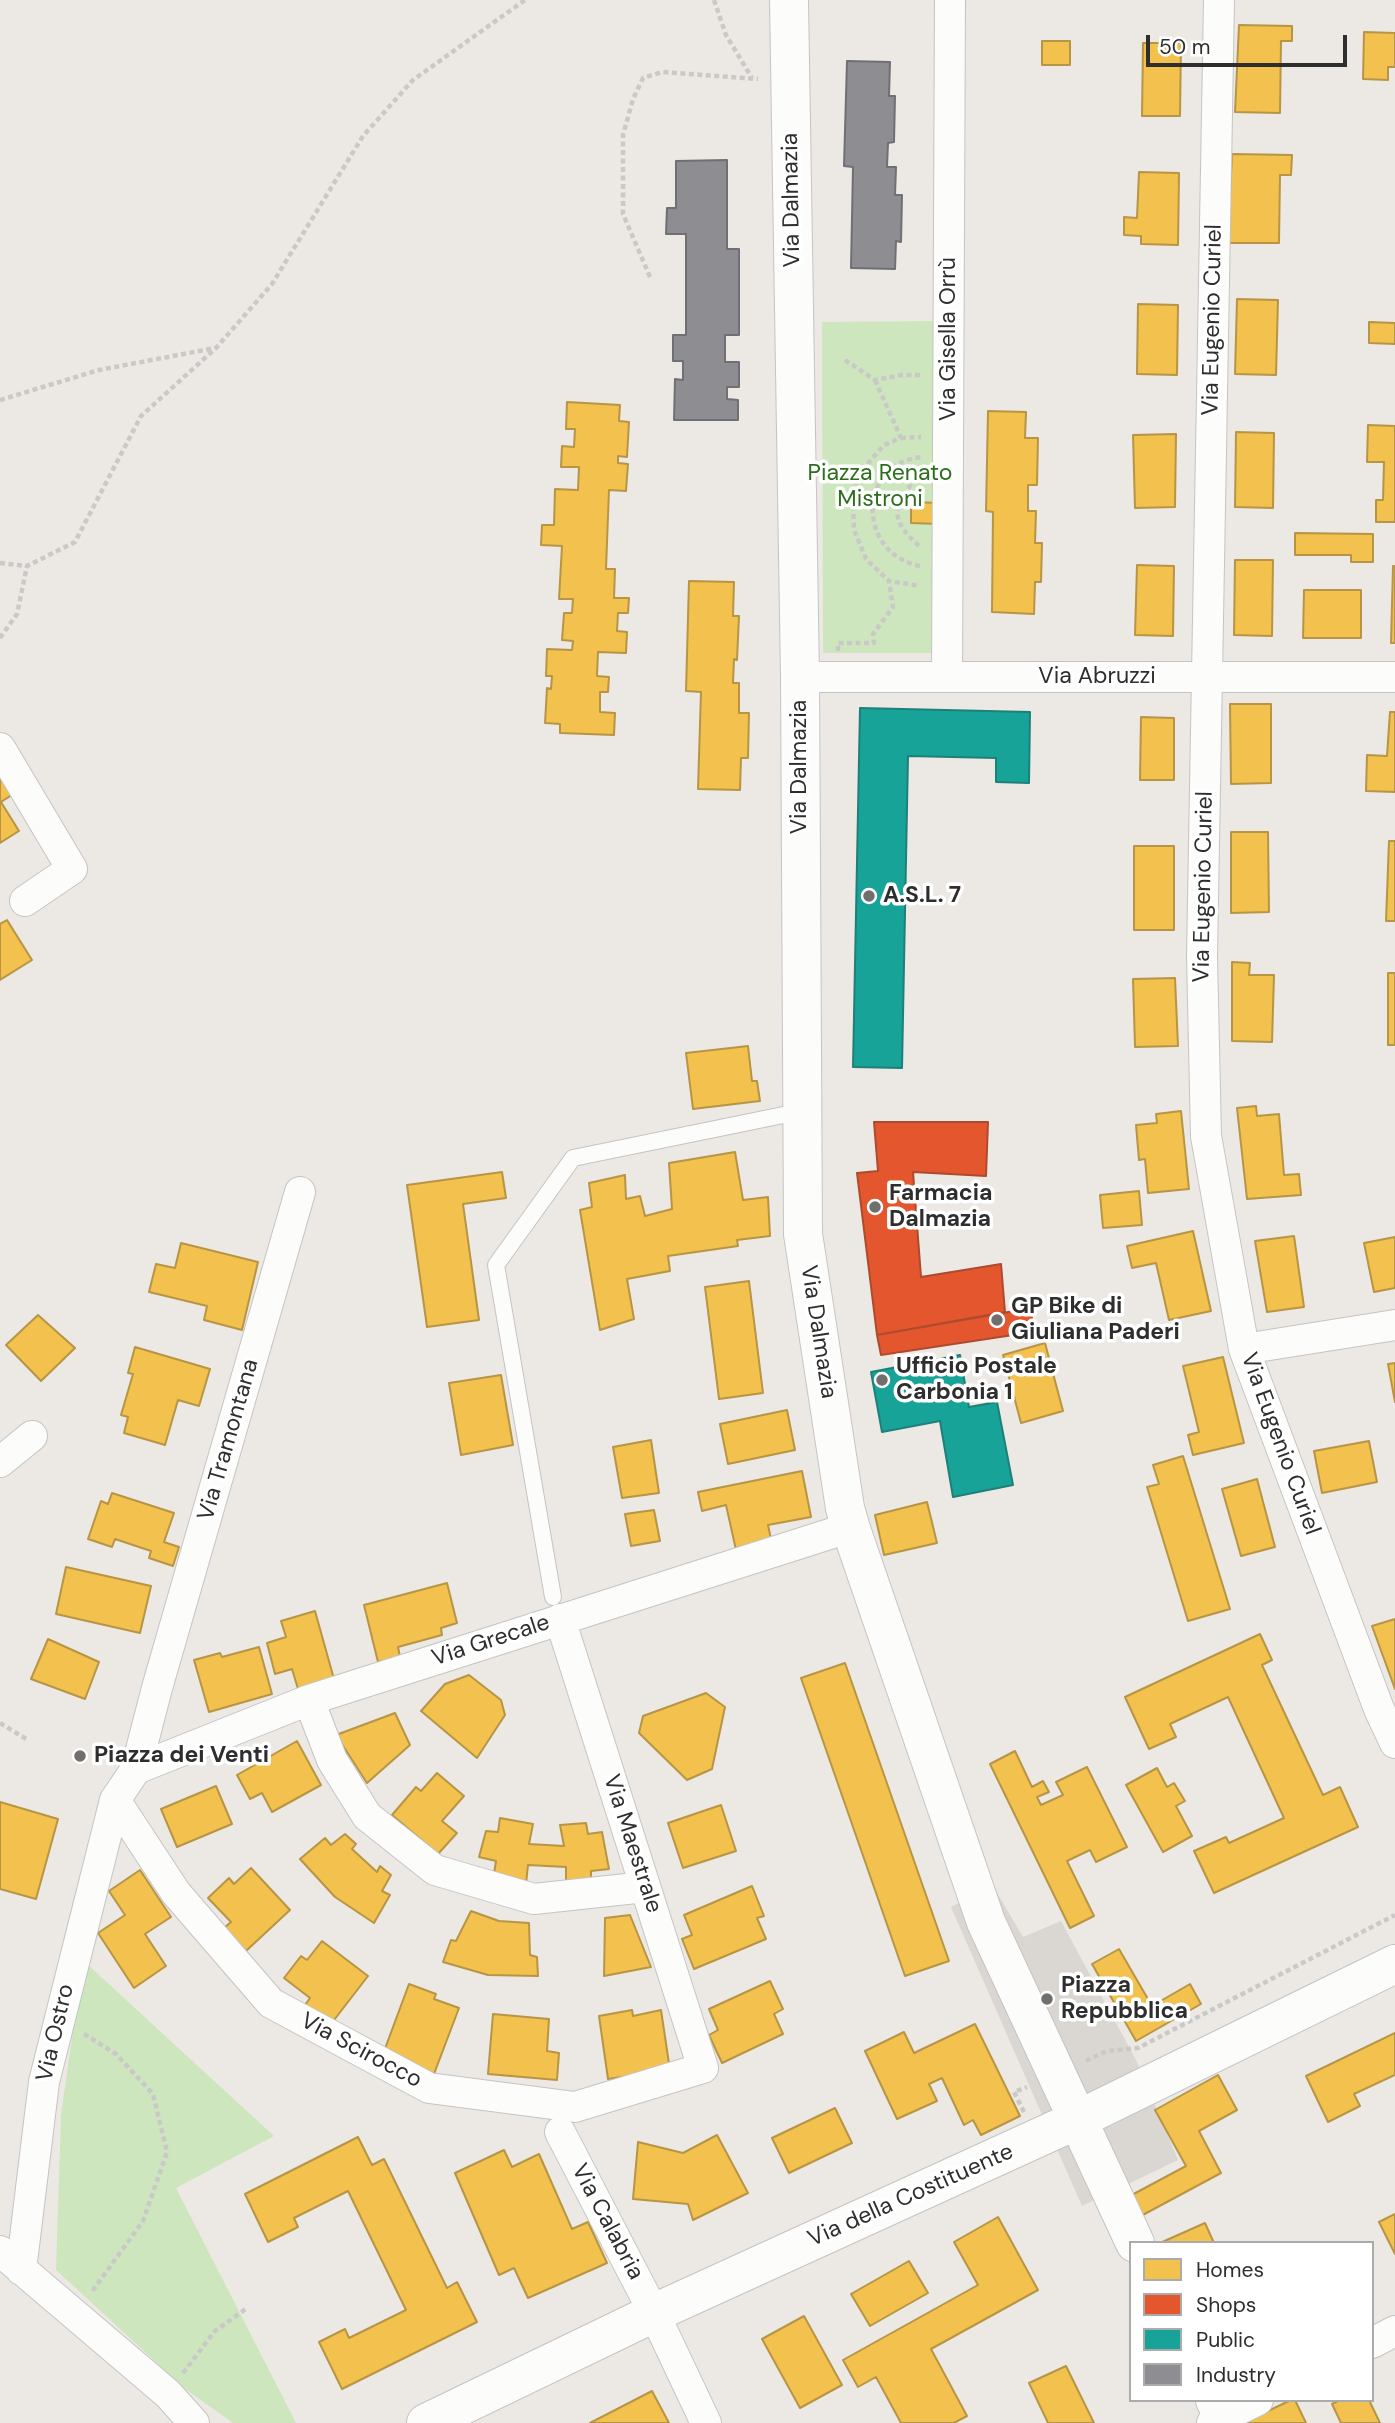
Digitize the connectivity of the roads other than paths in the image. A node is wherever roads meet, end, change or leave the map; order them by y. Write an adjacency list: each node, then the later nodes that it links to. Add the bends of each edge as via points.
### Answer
1 (789, 0): 5 (street, Via Dalmazia)
2 (950, 0): 6 (street, Via Gisella Orrù)
3 (1219, 0): 4 (street, Via Eugenio Curiel)
4 (1206, 676): 6 (street, Via Abruzzi); 7 (street, Via Abruzzi); 13 (street, Via Eugenio Curiel, via 1202,956 1206,1136)
5 (818, 677): 6 (street, Via Abruzzi); 10 (street, Via Dalmazia)
6 (947, 677)
7 (1395, 677)
8 (0, 748): 9 (street, via 72,869)
9 (25, 901)
10 (803, 1111): 16 (street, Via Dalmazia, via 803,1234); 17 (lane, via 573,1158 496,1265)
11 (300, 1192): 20 (street, Via Tramontana)
12 (1395, 1325): 13 (street)
13 (1244, 1349): 19 (street, Via Eugenio Curiel)
14 (32, 1436): 15 (street)
15 (0, 1462)
16 (851, 1529): 17 (street, Via Grecale); 25 (street, via 986,1922)
17 (557, 1608): 18 (street, Via Grecale); 22 (street, Via Maestrale)
18 (309, 1700): 20 (street, Via Grecale); 22 (street, via 332,1760 367,1816 435,1870 534,1899)
19 (1395, 1743)
20 (136, 1769): 21 (street)
21 (115, 1800): 24 (street, Via Scirocco, via 176,1893 271,2003 429,2088 575,2107); 28 (street, Via Ostro, via 44,2082)
22 (645, 1887): 24 (street, Via Maestrale)
23 (1395, 1965): 25 (street, Via della Costituente)
24 (703, 2068)
25 (1077, 2120): 27 (street); 29 (street, Via della Costituente)
26 (560, 2132): 29 (street, Via Calabria)
27 (1134, 2241)
28 (7, 2266): 34 (street, via 75,2315 168,2393)
29 (654, 2313): 35 (street, Via della Costituente); 36 (street, Via Calabria)
30 (1395, 2331): 31 (street)
31 (1374, 2342)
32 (1253, 2402): 33 (street)
33 (1219, 2416)
34 (194, 2423)
35 (426, 2423)
36 (706, 2423)

